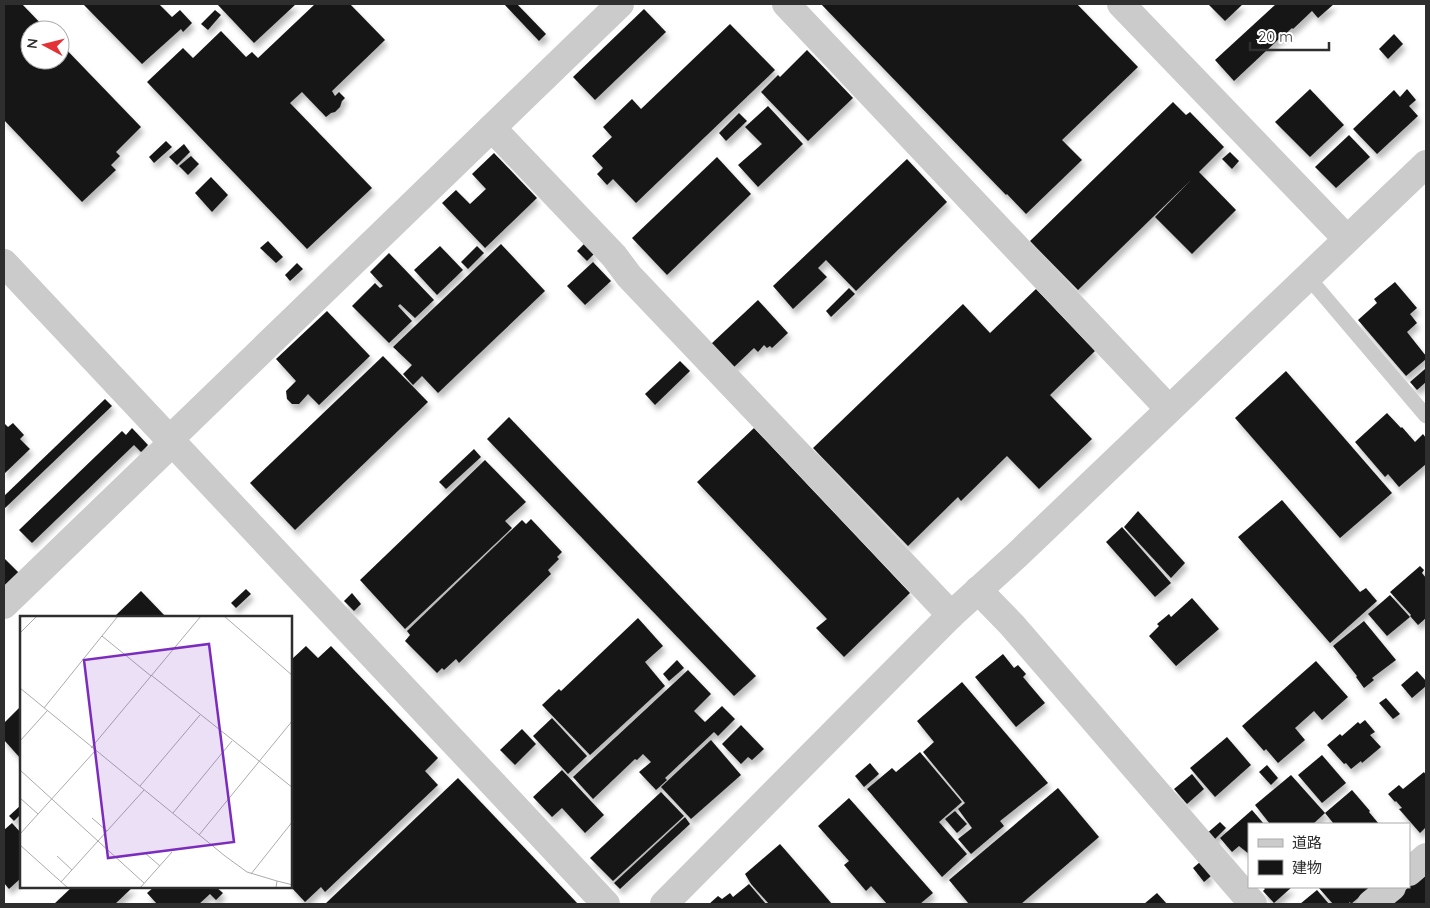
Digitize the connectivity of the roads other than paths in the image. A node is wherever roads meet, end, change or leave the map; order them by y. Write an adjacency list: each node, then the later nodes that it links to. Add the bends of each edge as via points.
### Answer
1 (620, 4): 4 (street)
2 (786, 4): 9 (street)
3 (1121, 4): 6 (street)
4 (492, 128): 11 (street); 14 (street)
5 (1426, 164): 6 (street)
6 (1347, 239): 8 (street)
7 (4, 263): 11 (street)
8 (1308, 277): 9 (street); 10 (lane)
9 (1169, 409): 12 (street)
10 (1426, 416)
11 (170, 441): 13 (street); 19 (street)
12 (978, 590): 14 (street); 18 (street, via 1012,625)
13 (4, 605)
14 (951, 615): 20 (street)
15 (1426, 857): 16 (street)
16 (1410, 871)
17 (1391, 888): 21 (street)
18 (1243, 900)
19 (606, 904)
20 (664, 904)
21 (1372, 904)

